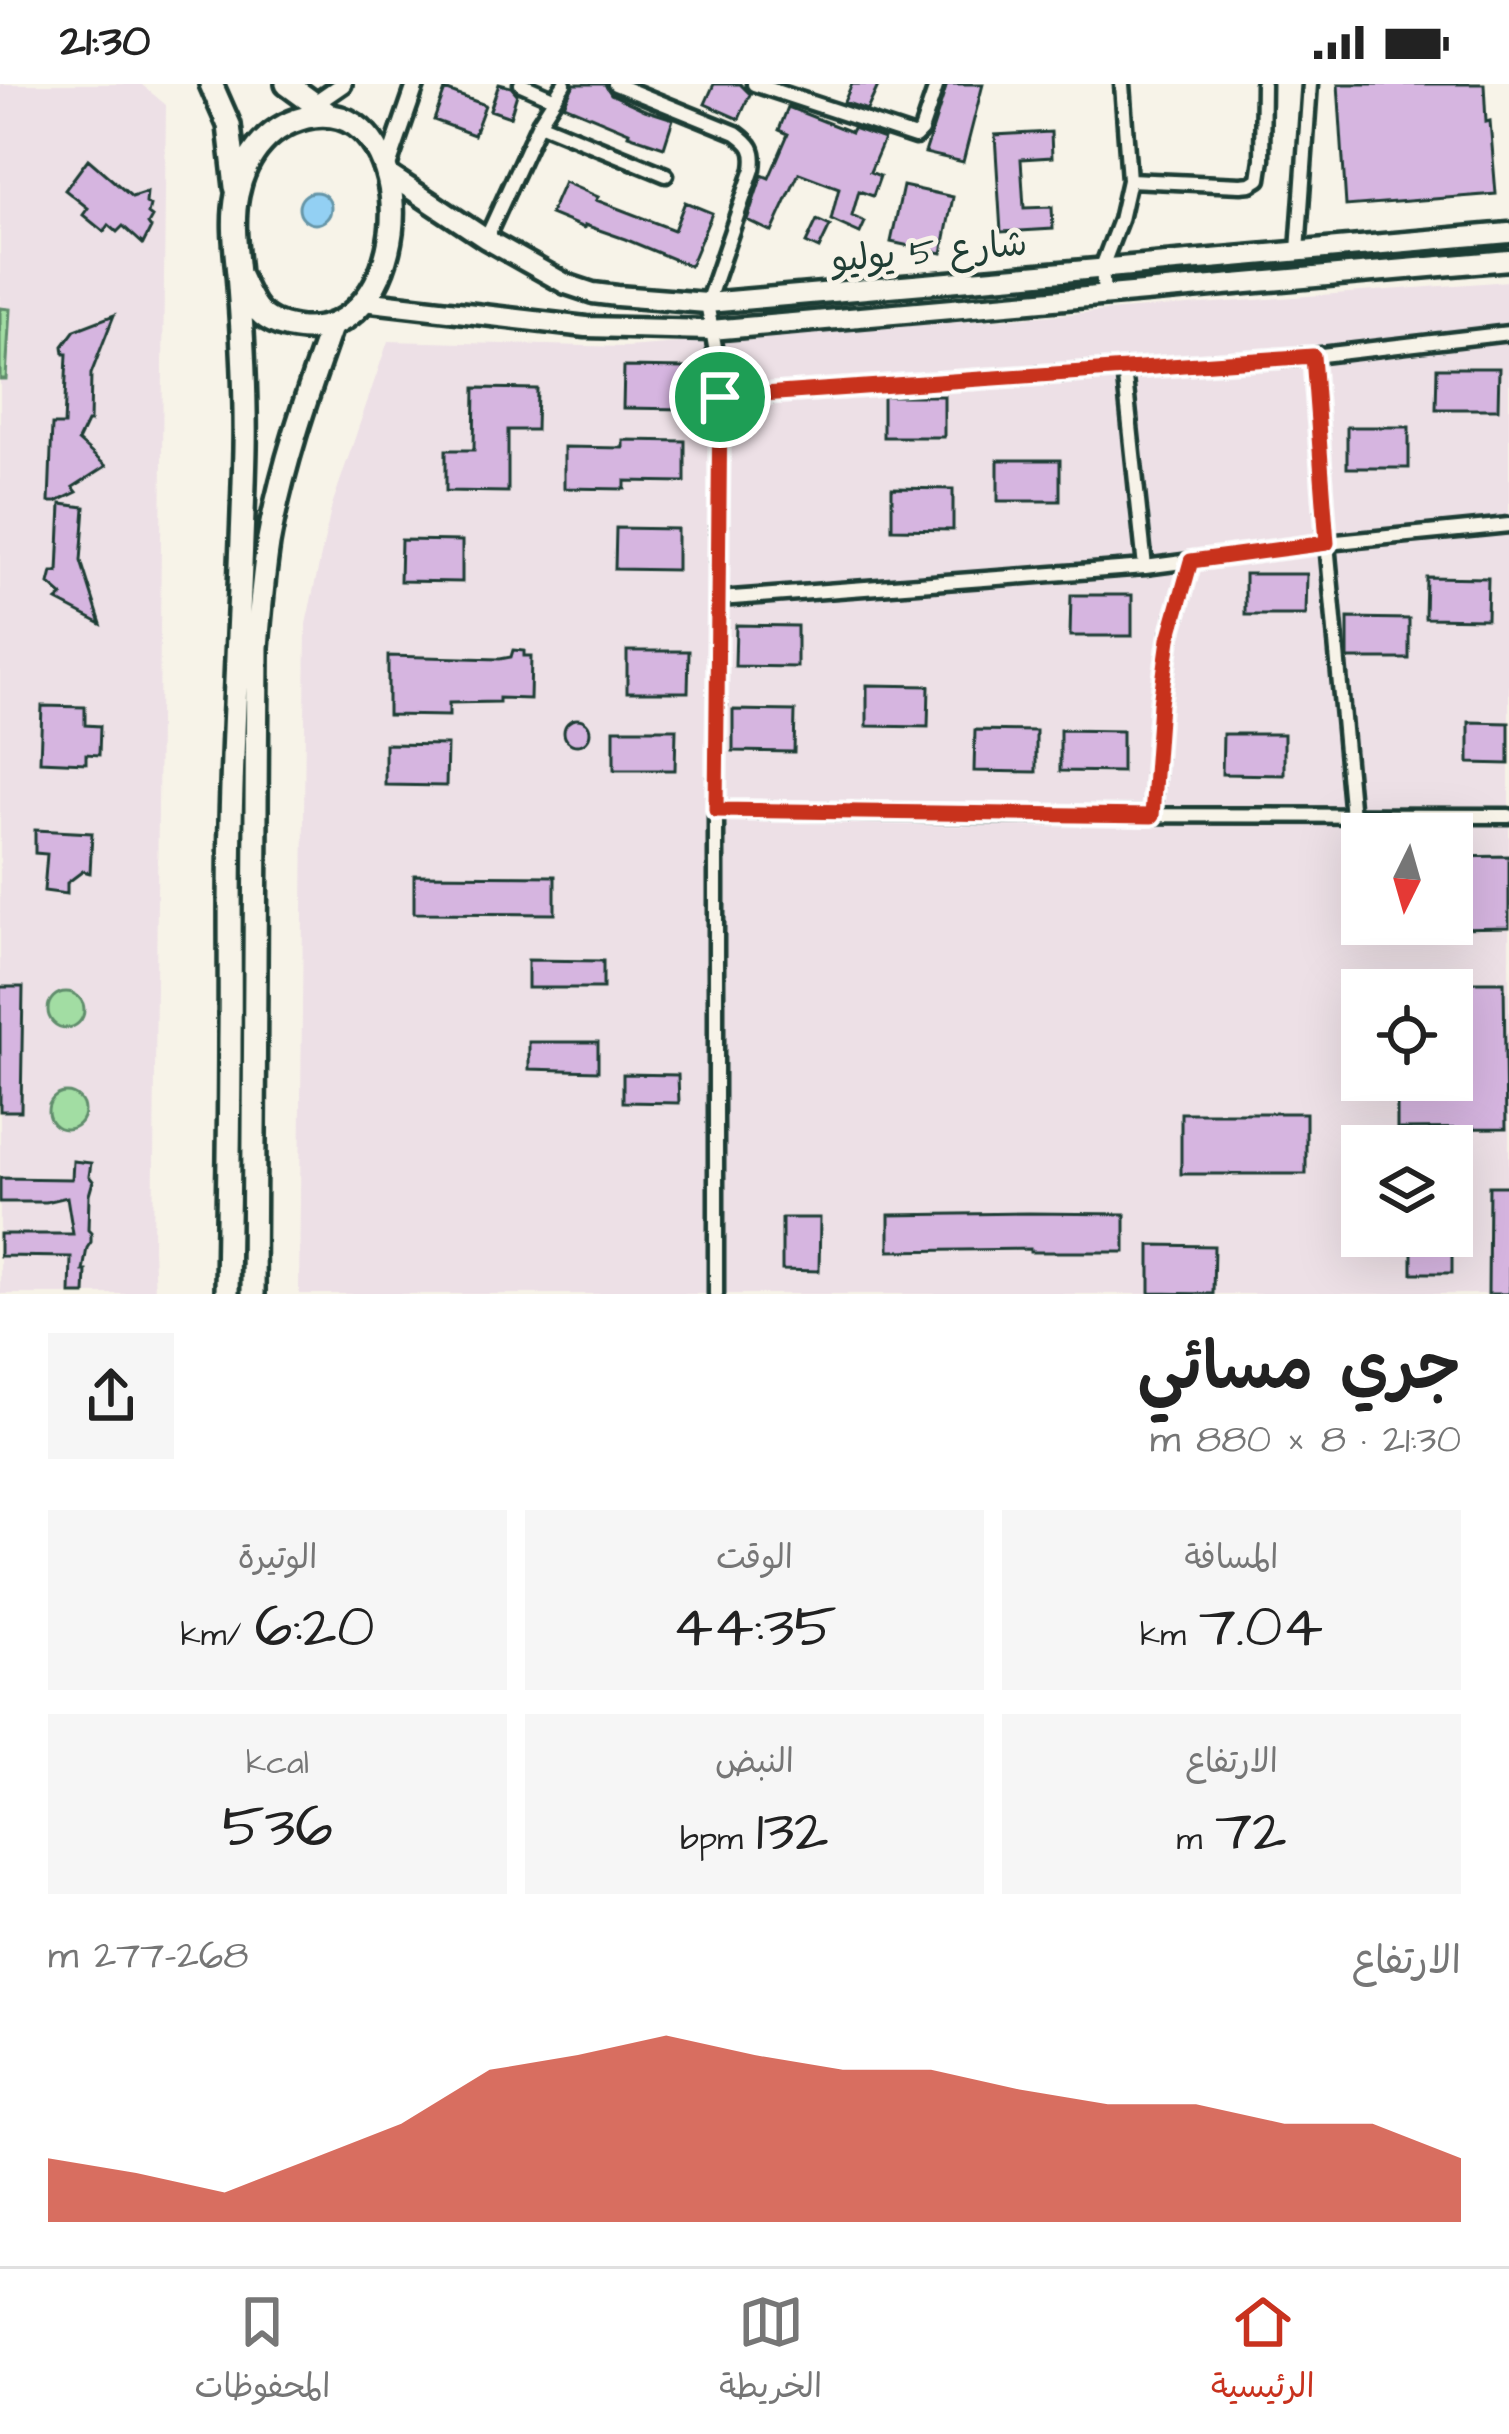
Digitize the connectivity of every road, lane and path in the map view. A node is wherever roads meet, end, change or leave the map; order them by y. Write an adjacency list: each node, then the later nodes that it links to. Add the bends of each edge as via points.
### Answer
1 (211, 84): 22 (main road, via 229,125)
2 (287, 84): 17 (main road)
3 (343, 84): 17 (street)
4 (416, 84): 19 (street)
5 (521, 84): 15 (street)
6 (564, 84): 15 (street)
7 (615, 84): 31 (street, via 752,145 754,169)
8 (754, 84): 16 (street)
9 (811, 84): 16 (street)
10 (938, 84): 16 (street, via 915,137)
11 (1122, 84): 21 (street)
12 (1252, 84): 13 (street)
13 (1264, 84): 21 (street, via 1259,179)
14 (1310, 84): 25 (street)
15 (554, 98): 18 (street)
16 (804, 102)
17 (321, 109): 19 (main road, via 374,142); 22 (main road, via 277,128 254,150)
18 (538, 123): 20 (street); 24 (street)
19 (387, 171): 24 (main road, شارع 5 يوليو); 30 (main road, via 393,225 380,275)
20 (666, 175)
21 (1129, 180): 27 (street)
22 (237, 194): 28 (main road)
23 (1509, 233): 25 (main road, شارع 5 يوليو)
24 (486, 239): 31 (main road, شارع 5 يوليو, via 592,292)
25 (1298, 251): 27 (main road, شارع 5 يوليو)
26 (1509, 260): 29 (main road, شارع 5 يوليو)
27 (1102, 267): 29 (street); 31 (main road, شارع 5 يوليو)
28 (239, 276): 32 (main road, via 258,311 281,326); 49 (main road, via 245,448)
29 (1104, 295): 33 (main road, شارع 5 يوليو)
30 (363, 301): 32 (main road); 33 (main road, شارع 5 يوليو, via 586,327)
31 (707, 303): 33 (street)
32 (331, 327): 50 (main road, via 296,430 262,585)
33 (711, 330): 37 (street)
34 (1509, 333): 35 (street)
35 (1313, 356): 36 (street); 39 (street)
36 (1124, 368): 37 (street); 41 (street)
37 (720, 397): 42 (street)
38 (1509, 525): 39 (street)
39 (1327, 543): 40 (street); 44 (street)
40 (1191, 561): 41 (street); 45 (street, via 1169,639)
41 (1145, 567): 42 (street)
42 (718, 599): 43 (street)
43 (716, 810): 45 (street); 51 (street)
44 (1352, 813)
45 (1152, 816): 48 (street)
46 (1473, 816): 47 (street)
47 (1509, 816)
48 (1341, 817)
49 (227, 1294)
50 (253, 1294)
51 (716, 1294)

